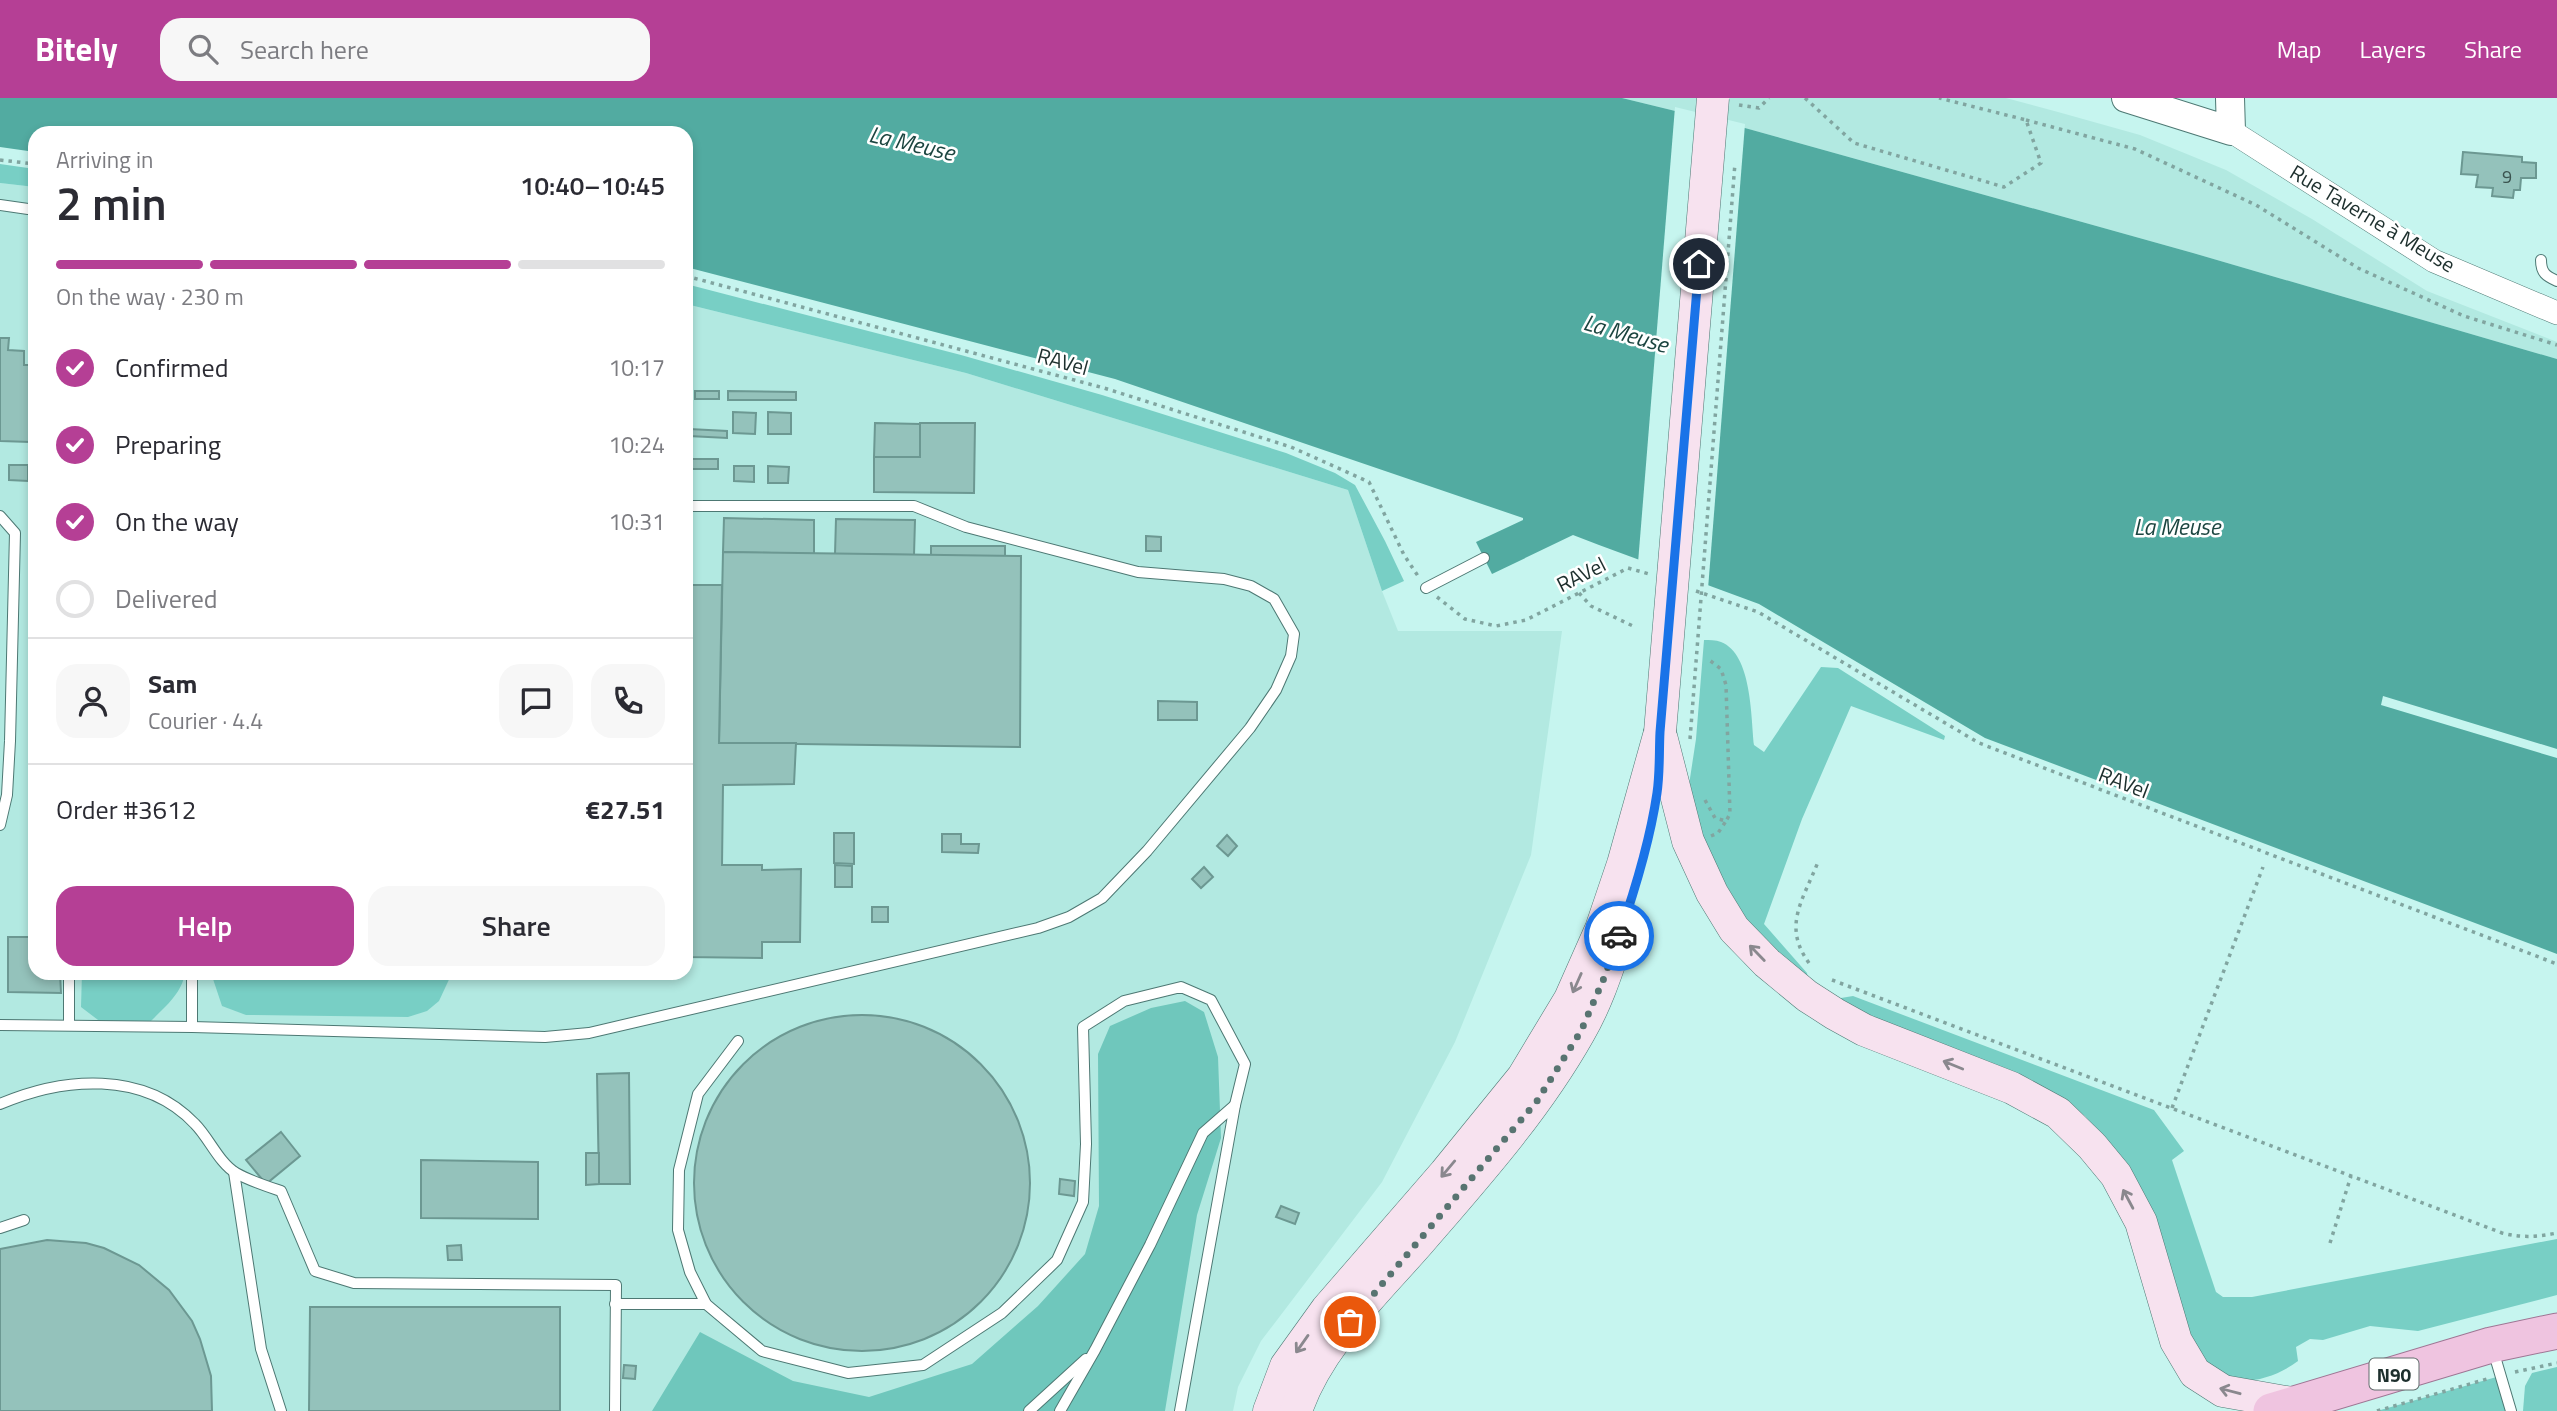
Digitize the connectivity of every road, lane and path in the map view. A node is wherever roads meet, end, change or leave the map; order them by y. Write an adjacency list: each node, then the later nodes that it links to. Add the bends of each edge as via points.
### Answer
1 (1740, 98): 6 (path)
2 (1805, 98): 7 (path, via 1854,143 2004,187 2041,163)
3 (1939, 98): 7 (path)
4 (2126, 98): 8 (street)
5 (2230, 98): 8 (street)
6 (1726, 105): 28 (main road, bridge)
7 (2026, 120): 18 (path, via 2135,149 2256,205 2358,268 2464,316)
8 (2231, 131): 17 (street, Rue Taverne à Meuse, via 2434,261)
9 (1736, 154): 28 (path, bridge)
10 (0, 160): 11 (path)
11 (28, 163)
12 (0, 205): 13 (lane)
13 (28, 209)
14 (2541, 260): 16 (lane, via 2546,276)
15 (693, 278): 23 (path, RAVel, via 1104,388 1291,447 1369,482 1404,555)
16 (2557, 281)
17 (2557, 313)
18 (2557, 345)
19 (693, 506): 41 (lane, via 914,506 966,527 1138,572 1224,579 1251,586 1273,599 1294,634 1291,656 1276,690 1250,728 1147,851 1102,898 1038,928 589,1033 545,1037)
20 (0, 516): 31 (lane, via 15,533 10,741)
21 (1484, 558): 23 (lane)
22 (1649, 575): 25 (path, RAVel, via 1628,568)
23 (1426, 588): 25 (path, RAVel, via 1465,619 1496,625 1525,620)
24 (1696, 591): 34 (path, RAVel, via 1758,612 1979,743)
25 (1579, 593): 26 (path, via 1591,606)
26 (1633, 626)
27 (1708, 659): 30 (path, via 1721,669 1726,685 1730,814 1726,821 1715,818)
28 (1675, 735): 29 (path); 58 (main road, one-way to 28, via 2223,1391 2194,1373 2176,1340 2141,1222 2116,1175 2058,1113 2012,1088 1864,1030 1835,1014 1767,963 1734,929 1688,841); 64 (main road, one-way to 64, via 1570,999 1523,1077 1327,1309 1286,1366); 65 (main road, via 1633,897 1581,1031 1537,1101 1333,1342 1301,1394)
29 (1690, 749)
30 (1702, 794)
31 (0, 825)
32 (1818, 862): 35 (path, via 1794,925 1799,948)
33 (2263, 867): 45 (path)
34 (2557, 964)
35 (1818, 972)
36 (1825, 976): 45 (path)
37 (69, 980): 40 (lane)
38 (192, 980): 41 (lane)
39 (0, 1025): 40 (lane)
40 (69, 1026): 41 (lane)
41 (192, 1027)
42 (738, 1041): 53 (lane, via 698,1094 679,1170 678,1230 690,1272)
43 (0, 1104): 46 (lane, via 69,1084 120,1084 171,1105 194,1123)
44 (1236, 1105): 53 (lane, via 1245,1064 1211,1000 1181,987 1124,1001 1083,1027 1083,1202 1057,1260 1002,1313 923,1365 848,1373 762,1351); 55 (lane, via 1203,1133); 63 (lane)
45 (2172, 1108): 47 (path)
46 (234, 1172): 52 (lane, via 281,1191 315,1271 354,1283 615,1285); 59 (lane, via 261,1349)
47 (2351, 1176): 50 (path, via 2502,1233 2517,1237); 51 (path)
48 (24, 1220): 49 (lane)
49 (0, 1228)
50 (2557, 1233)
51 (2330, 1243)
52 (615, 1304): 53 (lane); 60 (lane)
53 (706, 1304)
54 (2557, 1331): 56 (main road, N90)
55 (1095, 1350): 61 (lane); 62 (lane)
56 (2496, 1360): 57 (path); 58 (main road, N90); 66 (path); 67 (lane)
57 (2557, 1363)
58 (2284, 1407)
59 (281, 1411)
60 (615, 1411)
61 (1029, 1411)
62 (1060, 1411)
63 (1180, 1411)
64 (1269, 1411)
65 (1296, 1411)
66 (2377, 1411)
67 (2511, 1411)

